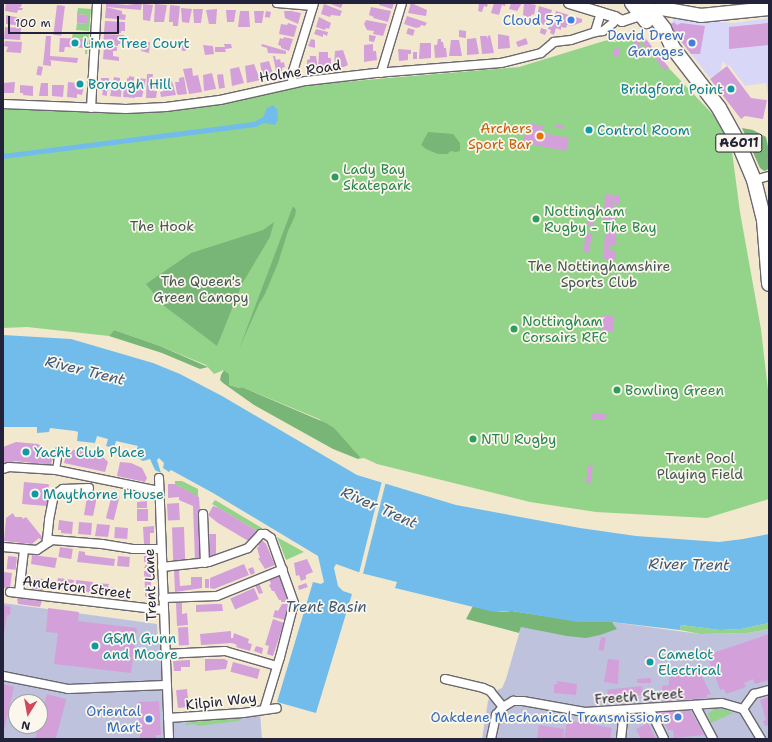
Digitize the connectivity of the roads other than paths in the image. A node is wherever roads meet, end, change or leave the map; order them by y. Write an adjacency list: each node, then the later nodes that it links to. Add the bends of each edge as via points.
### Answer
1 (97, 3): 15 (street)
2 (277, 3): 5 (street)
3 (402, 3): 12 (street)
4 (569, 3): 8 (street)
5 (313, 4): 13 (street)
6 (683, 7): 7 (main road, via 700,15); 9 (main road, via 662,8); 9 (main road, via 667,14 663,22)
7 (769, 8)
8 (601, 12): 10 (street); 11 (street)
9 (646, 13): 10 (street, via 622,21); 17 (highway, A6011, via 663,41 673,48 719,108 738,142)
10 (615, 16): 11 (street, Holme Road, via 610,26 603,31)
11 (595, 32): 12 (street, Holme Road, via 572,40 554,42 541,53 501,63)
12 (382, 73): 13 (street, Holme Road)
13 (292, 83): 15 (street, Holme Road, via 188,105 126,109)
14 (3, 104): 15 (street, Holme Road)
15 (90, 108)
16 (769, 176): 17 (street)
17 (754, 180): 18 (highway, A6011, via 764,220)
18 (769, 284)
19 (59, 450): 21 (street)
20 (3, 469): 21 (street, via 10,467)
21 (56, 470): 24 (street)
22 (159, 478): 24 (street, Trent Lane)
23 (89, 488): 28 (street, via 63,489 54,495 49,520)
24 (159, 491): 27 (street, Trent Lane)
25 (203, 514): 32 (street)
26 (151, 520): 27 (street)
27 (160, 520): 30 (street, Trent Lane)
28 (49, 542): 30 (street, via 52,540 133,549); 31 (street, via 37,550)
29 (3, 547): 31 (street)
30 (161, 549): 33 (street, Trent Lane)
31 (24, 550): 36 (street, Anderton Street, via 14,592)
32 (205, 563): 33 (street); 34 (street, via 248,548 264,534 272,540)
33 (162, 566): 35 (street, Trent Lane)
34 (282, 568): 35 (street, via 217,596); 38 (street, via 294,603)
35 (163, 598): 36 (street, Trent Lane)
36 (164, 610): 37 (street, Trent Lane)
37 (165, 654): 38 (street, via 225,652); 41 (street, Trent Lane)
38 (276, 669): 48 (street)
39 (3, 676): 41 (street, via 75,689)
40 (445, 678): 44 (street, via 484,688 490,691)
41 (166, 685): 50 (street, Trent Lane)
42 (769, 690): 47 (street, via 754,694)
43 (695, 705): 46 (street, Freeth Street); 47 (street, Freeth Street, via 722,703); 55 (street)
44 (503, 707): 49 (street, Freeth Street, via 513,701 523,701 585,712); 52 (street, via 496,715)
45 (277, 708): 48 (street, Kilpin Way)
46 (649, 708): 49 (street, Freeth Street); 54 (street)
47 (743, 709): 56 (street)
48 (264, 710): 50 (street, Kilpin Way)
49 (624, 710): 53 (street)
50 (168, 718): 51 (street, Trent Lane)
51 (169, 739)
52 (491, 739)
53 (621, 739)
54 (664, 739)
55 (713, 739)
56 (762, 739)

